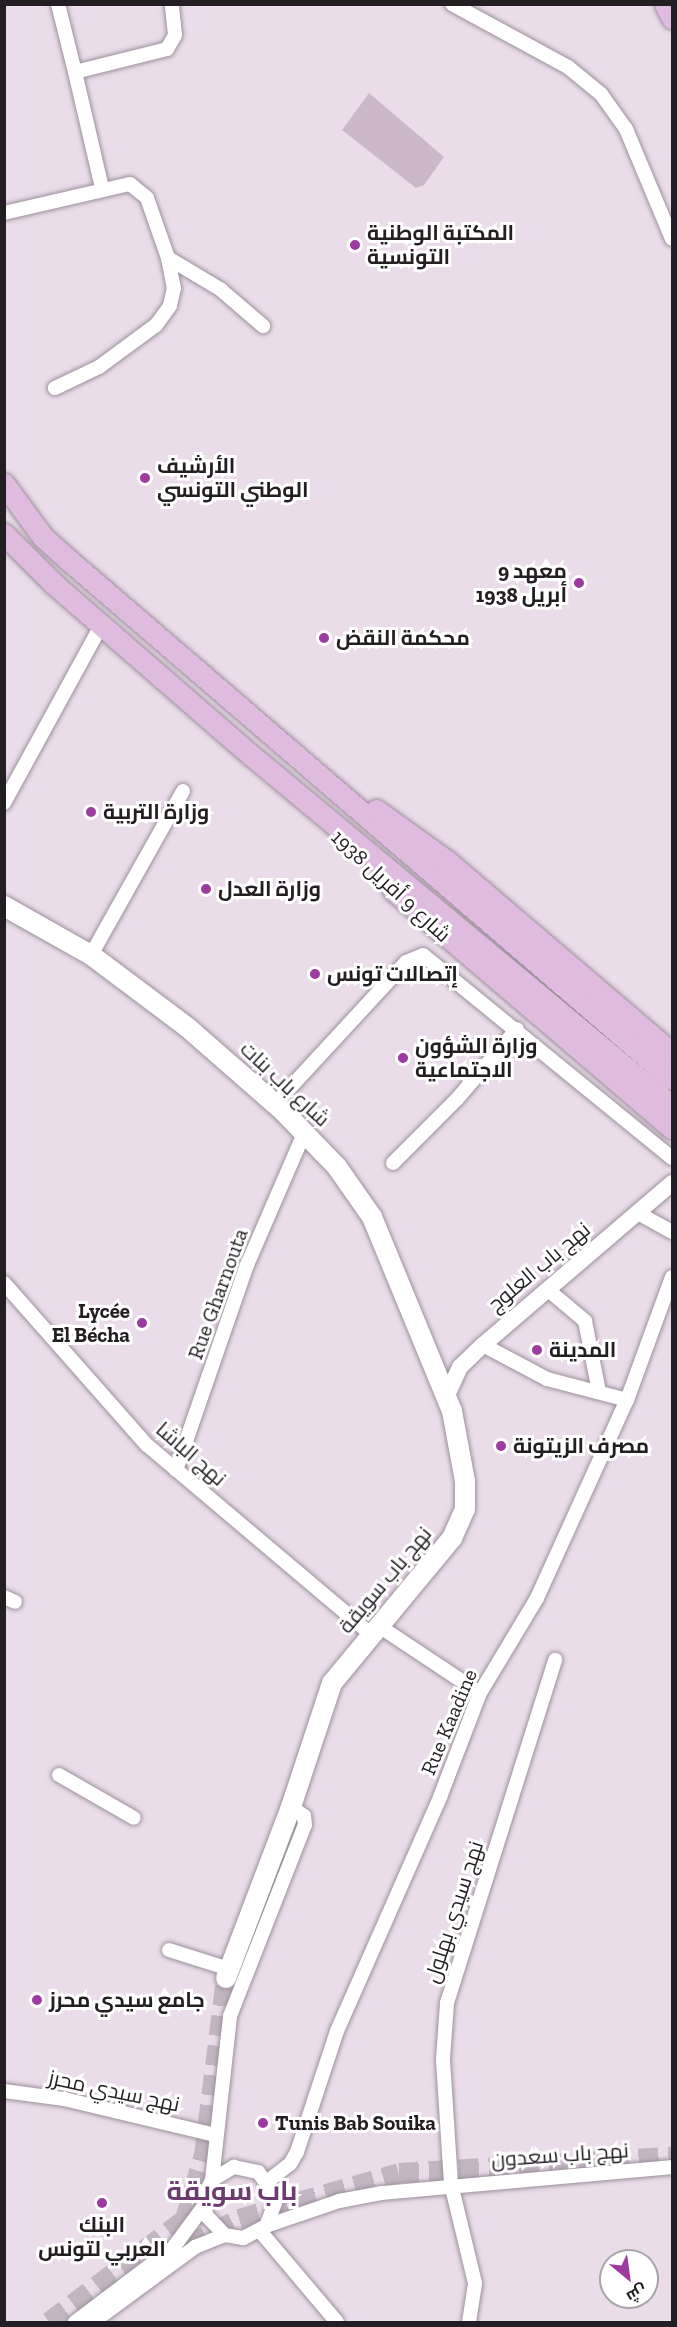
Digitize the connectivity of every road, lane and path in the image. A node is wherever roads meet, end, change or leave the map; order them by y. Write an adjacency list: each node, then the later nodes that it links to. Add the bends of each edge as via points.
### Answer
1 (58, 4): 6 (street)
2 (172, 4): 6 (street, via 176,35 167,49)
3 (452, 4): 9 (street, via 568,67 601,94 626,129)
4 (665, 4): 5 (main road)
5 (672, 18)
6 (75, 72): 7 (street)
7 (102, 188): 8 (street); 10 (street, via 130,184 140,190)
8 (4, 213)
9 (672, 239)
10 (168, 258): 11 (street, via 219,289); 12 (street, via 174,288 170,306 156,325 99,367)
11 (262, 326)
12 (55, 388)
13 (4, 484): 16 (main road, شارع 9 أفريل 1938, via 43,537)
14 (4, 534): 15 (main road, شارع 9 أفريل 1938)
15 (101, 626): 17 (main road, شارع 9 أفريل 1938); 19 (street)
16 (265, 730): 22 (main road, شارع 9 أفريل 1938); 24 (main road, شارع 9 أفريل 1938, via 447,861)
17 (251, 755): 22 (main road, شارع 9 أفريل 1938); 29 (main road, شارع 9 أفريل 1938, via 419,915)
18 (183, 791): 21 (street)
19 (4, 803)
20 (4, 906): 21 (main road, شارع باب بنات)
21 (91, 955): 27 (main road, شارع باب بنات, via 188,1027)
22 (574, 1011): 26 (main road, شارع 9 أفريل 1938); 28 (main road, شارع 9 أفريل 1938)
23 (517, 1029): 27 (street, via 432,959 414,956); 31 (street); 32 (street, via 458,1099)
24 (664, 1038): 25 (main road, شارع 9 أفريل 1938)
25 (672, 1053)
26 (672, 1079)
27 (275, 1104): 30 (main road, شارع باب بنات)
28 (672, 1106)
29 (672, 1128)
30 (304, 1133): 40 (main road, شارع باب بنات, via 337,1167 372,1216); 44 (street, Rue Gharnouta, via 247,1265)
31 (672, 1158)
32 (393, 1162)
33 (672, 1184): 34 (street, نهج باب العلوج)
34 (638, 1213): 35 (street); 38 (street, نهج باب العلوج)
35 (672, 1232)
36 (672, 1277): 43 (street, Rue Kaadine)
37 (4, 1283): 44 (street, نهج الباشا, via 102,1399)
38 (547, 1289): 39 (street, نهج باب العلوج); 41 (street, via 585,1321)
39 (483, 1345): 41 (street, via 547,1379); 42 (street, نهج باب العلوج, via 460,1367)
40 (439, 1376): 42 (main road, نهج باب سويقة)
41 (599, 1392): 43 (street)
42 (447, 1395): 45 (main road, نهج باب سويقة, via 465,1481 465,1509 452,1538)
43 (627, 1401): 47 (street, Rue Kaadine, via 537,1598)
44 (177, 1470): 45 (street, نهج الباشا)
45 (375, 1630): 47 (street, نهج الباشا); 49 (main road, نهج باب سويقة, via 332,1683)
46 (555, 1660): 58 (street, نهج سيدي بهلول, via 447,2003 442,2059)
47 (480, 1693): 57 (street, Rue Kaadine, via 440,1797 337,2031 297,2152 290,2164)
48 (58, 1775): 50 (street)
49 (291, 1807): 52 (main road, نهج باب سويقة); 54 (street, via 304,1816 305,1825 230,2016)
50 (134, 1818)
51 (170, 1950): 52 (street)
52 (227, 1973)
53 (4, 2091): 54 (street, نهج سيدي محرز, via 64,2099)
54 (215, 2135): 56 (street)
55 (672, 2167): 58 (street, نهج باب سعدون)
56 (212, 2180): 57 (street, via 234,2167 247,2168); 59 (street)
57 (268, 2181): 60 (street, via 275,2204)
58 (452, 2184): 60 (street, نهج باب سعدون, via 339,2201); 65 (street, نهج سيدي بهلول, via 475,2283)
59 (204, 2206): 61 (street, via 210,2223); 62 (street, via 173,2248)
60 (263, 2228): 61 (street, via 243,2238); 64 (street)
61 (225, 2235): 63 (street, via 195,2247)
62 (75, 2322)
63 (93, 2322)
64 (337, 2322)
65 (469, 2322)

